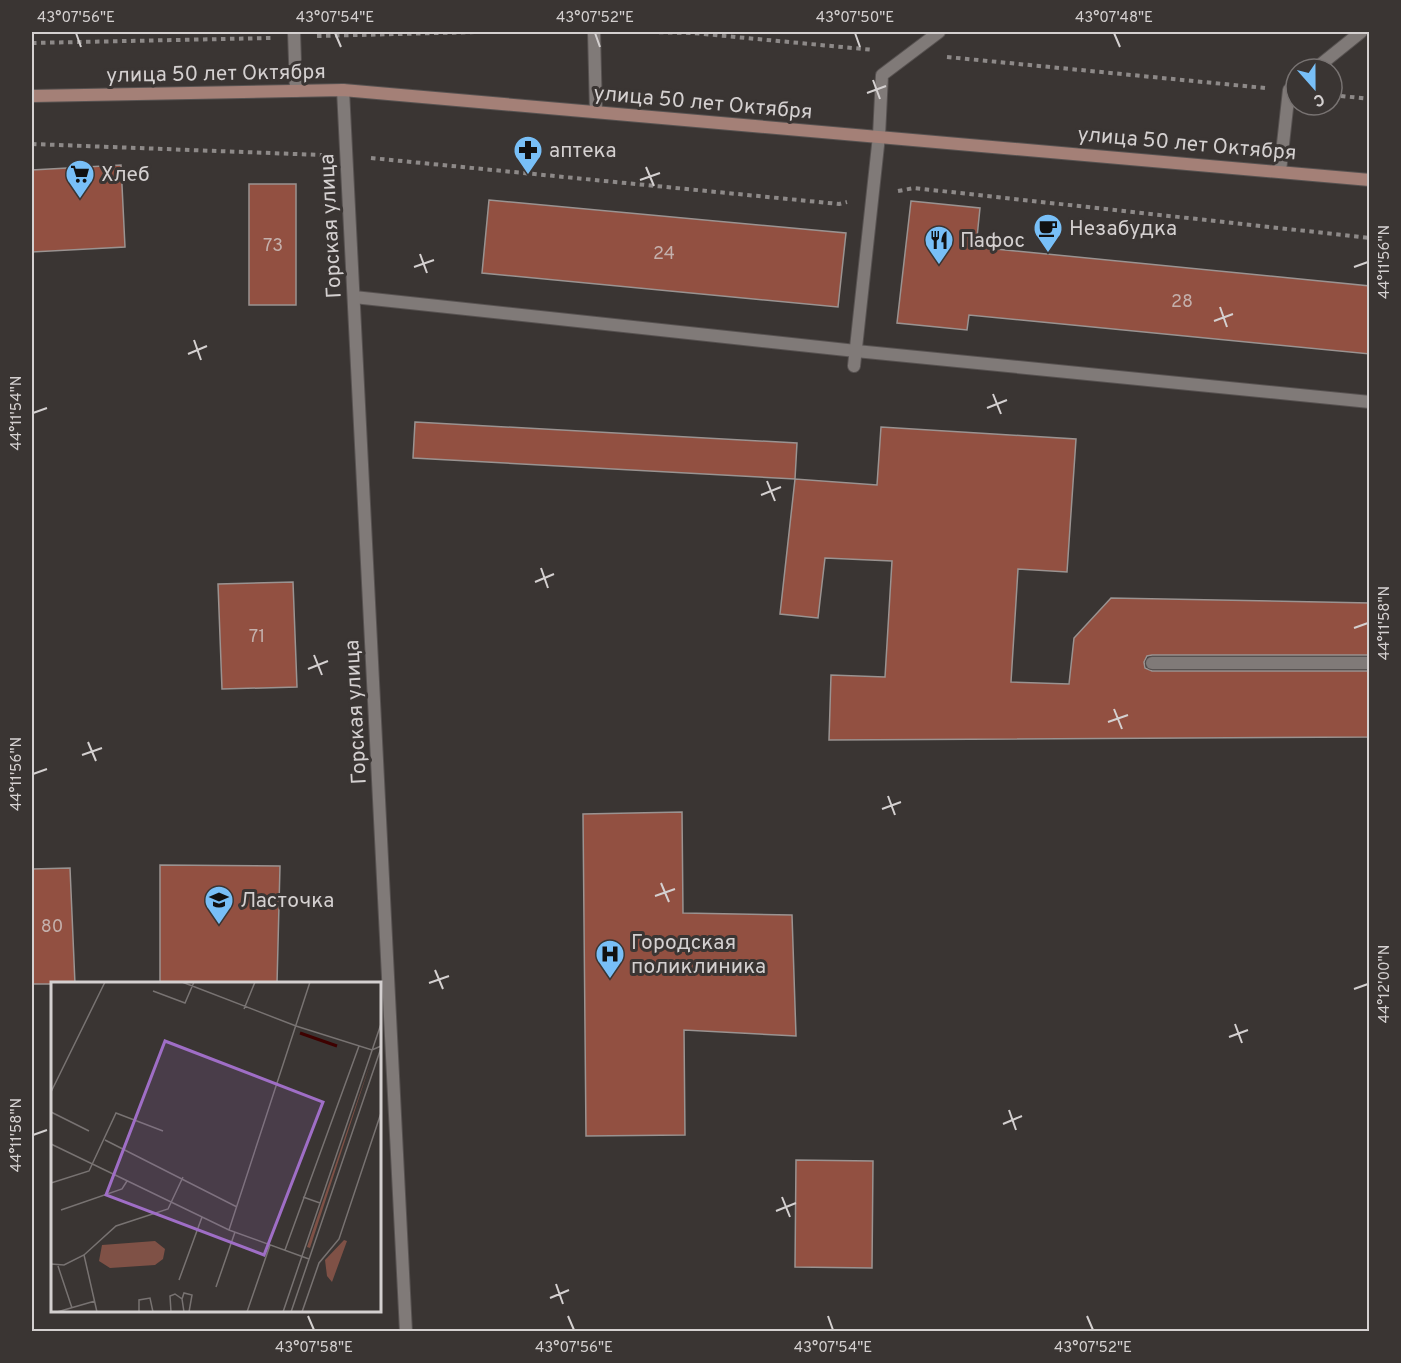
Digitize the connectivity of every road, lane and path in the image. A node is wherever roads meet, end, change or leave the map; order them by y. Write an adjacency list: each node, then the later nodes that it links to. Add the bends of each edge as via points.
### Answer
1 (478, 32): 7 (path)
2 (594, 32): 17 (street)
3 (650, 32): 4 (path)
4 (693, 32): 9 (path)
5 (939, 32): 9 (street)
6 (1361, 32): 10 (street)
7 (294, 34): 8 (path); 13 (street)
8 (32, 44)
9 (910, 54): 11 (path); 19 (street, via 882,75)
10 (1330, 57)
11 (1284, 86)
12 (343, 90): 13 (main road, улица 50 лет Октября); 17 (main road, улица 50 лет Октября); 21 (street, Горская улица)
13 (296, 91): 14 (main road, улица 50 лет Октября)
14 (32, 96)
15 (1344, 96): 16 (path)
16 (1370, 99)
17 (596, 112): 19 (main road, улица 50 лет Октября)
18 (1288, 117): 22 (street)
19 (879, 136): 22 (main road, улица 50 лет Октября); 24 (street)
20 (32, 144): 21 (path)
21 (346, 156): 24 (path, via 839,204); 26 (street, Горская улица)
22 (1280, 171): 23 (main road, улица 50 лет Октября)
23 (1370, 180)
24 (873, 195): 25 (path, via 914,188); 27 (street)
25 (1370, 238)
26 (354, 297): 27 (street); 32 (street, Горская улица)
27 (856, 351): 28 (street); 29 (street)
28 (854, 366)
29 (1370, 402)
30 (1152, 663): 31 (street)
31 (1370, 663)
32 (406, 1332)

